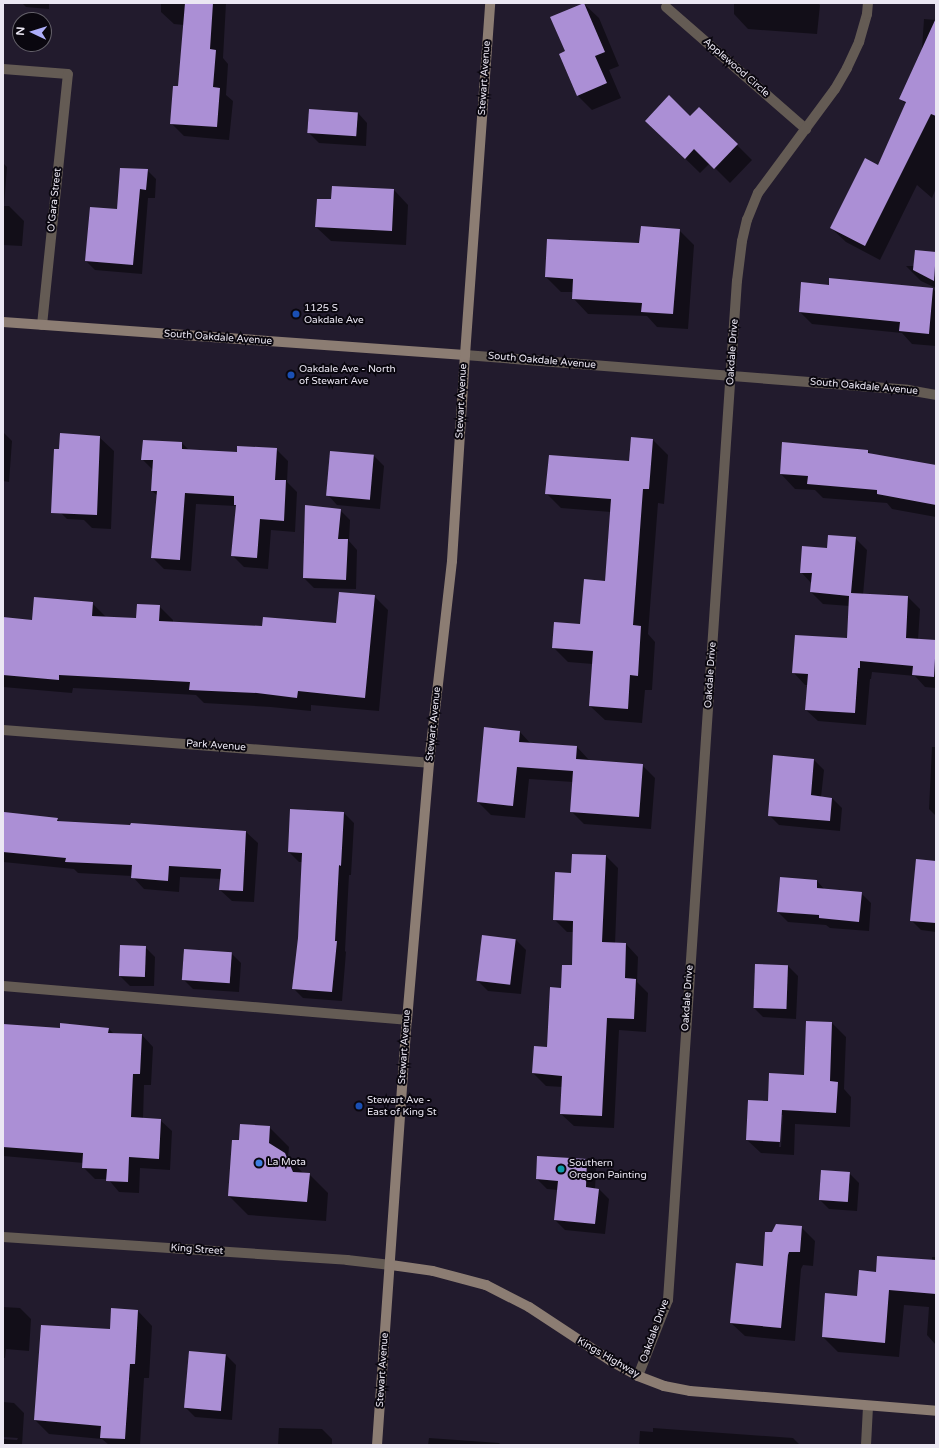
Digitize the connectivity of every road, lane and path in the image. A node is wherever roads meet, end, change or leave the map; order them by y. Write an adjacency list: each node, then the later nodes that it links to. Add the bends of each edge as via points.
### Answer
1 (490, 3): 8 (main road, Stewart Avenue)
2 (868, 3): 5 (street, Oakdale Drive, via 859,42 847,68 836,89)
3 (666, 7): 5 (street, Applewood Circle)
4 (3, 69): 7 (street, O'Gara Street, via 68,74)
5 (806, 129): 9 (street, Oakdale Drive, via 758,193 747,220 737,281)
6 (3, 322): 7 (main road, South Oakdale Avenue)
7 (42, 325): 8 (main road, South Oakdale Avenue)
8 (465, 355): 9 (street, South Oakdale Avenue); 12 (main road, Stewart Avenue, via 452,561)
9 (731, 376): 10 (street, South Oakdale Avenue, via 908,390); 17 (street, Oakdale Drive, via 668,1300)
10 (936, 395)
11 (3, 730): 12 (street, Park Avenue)
12 (429, 763): 14 (main road, Stewart Avenue)
13 (3, 986): 14 (street)
14 (407, 1020): 16 (main road, Stewart Avenue)
15 (3, 1237): 16 (street, King Street)
16 (391, 1265): 17 (main road, Kings Highway, via 432,1271 486,1285 529,1307 611,1362); 20 (main road, Stewart Avenue)
17 (638, 1376): 18 (main road, Kings Highway, via 664,1386 690,1391)
18 (868, 1406): 19 (main road, Kings Highway); 21 (street)
19 (936, 1411)
20 (377, 1445)
21 (866, 1445)

